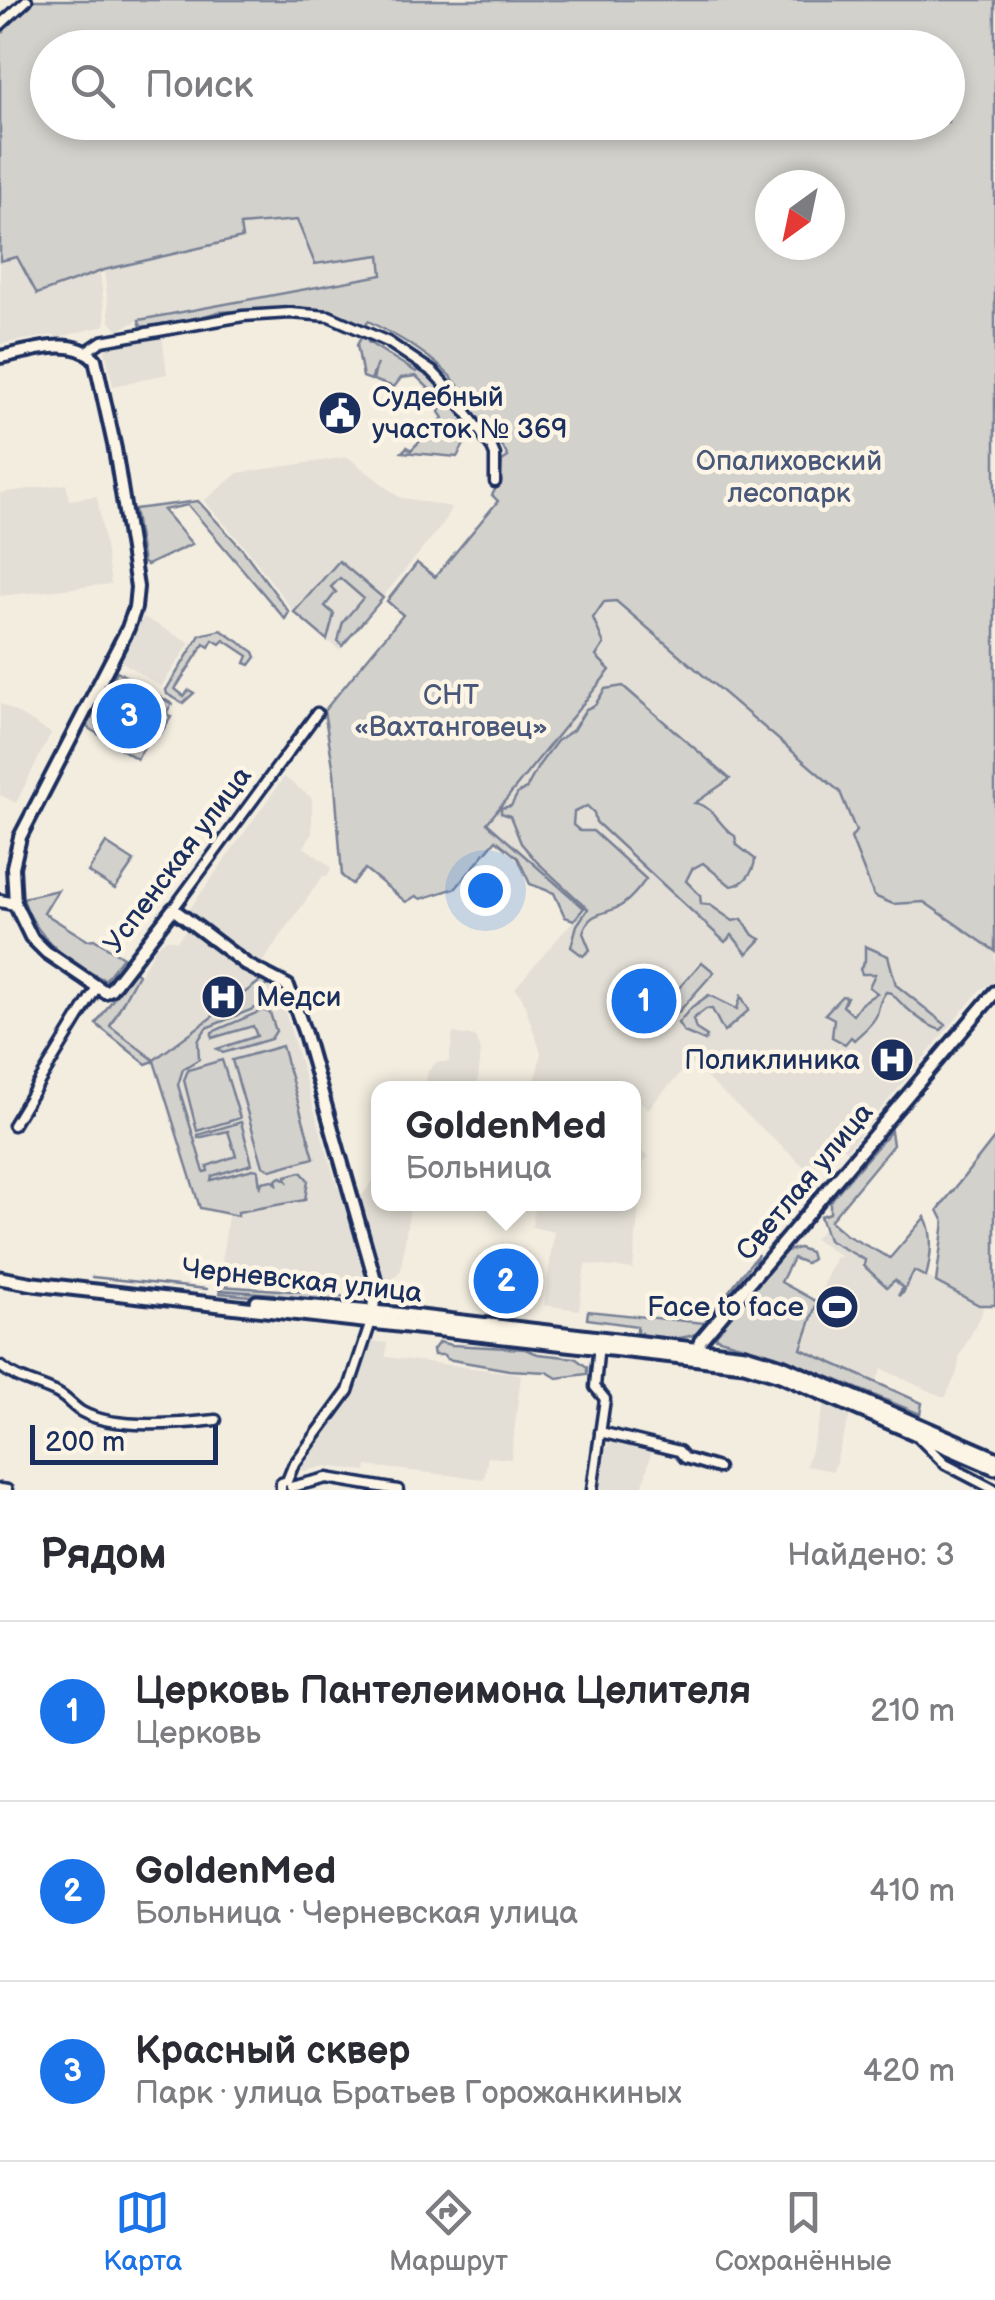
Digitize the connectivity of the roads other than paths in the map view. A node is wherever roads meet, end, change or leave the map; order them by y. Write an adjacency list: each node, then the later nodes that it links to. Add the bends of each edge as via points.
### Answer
1 (27, 0): 3 (street)
2 (0, 5): 3 (street)
3 (2, 22)
4 (87, 351): 5 (street, via 63,346); 6 (street, via 102,341 243,316 337,318 401,350 440,379 492,448); 9 (street, via 104,388 135,608 17,845)
5 (0, 358)
6 (495, 482)
7 (317, 712): 10 (street, Успенская улица)
8 (0, 901): 9 (street)
9 (15, 904): 11 (street, via 36,944)
10 (172, 909): 11 (street, Успенская улица, via 111,989); 15 (street, via 291,991 376,1283)
11 (97, 987): 13 (street, Успенская улица)
12 (995, 992): 17 (street, Светлая улица, via 708,1332)
13 (13, 1125)
14 (0, 1274): 15 (main road, Черневская улица)
15 (372, 1317): 16 (main road, Черневская улица); 25 (street, via 344,1397 293,1466)
16 (599, 1343): 17 (main road, Черневская улица); 20 (street)
17 (698, 1353): 21 (main road, via 767,1370); 22 (main road, via 745,1355 782,1366)
18 (0, 1366): 19 (street, via 95,1417)
19 (216, 1420)
20 (600, 1432): 23 (street); 28 (street)
21 (913, 1432): 24 (main road); 29 (street, via 945,1464)
22 (995, 1458)
23 (718, 1468)
24 (995, 1468)
25 (289, 1486): 26 (street, via 280,1483); 27 (street, via 327,1478)
26 (280, 1490)
27 (398, 1490)
28 (592, 1490)
29 (994, 1490)

